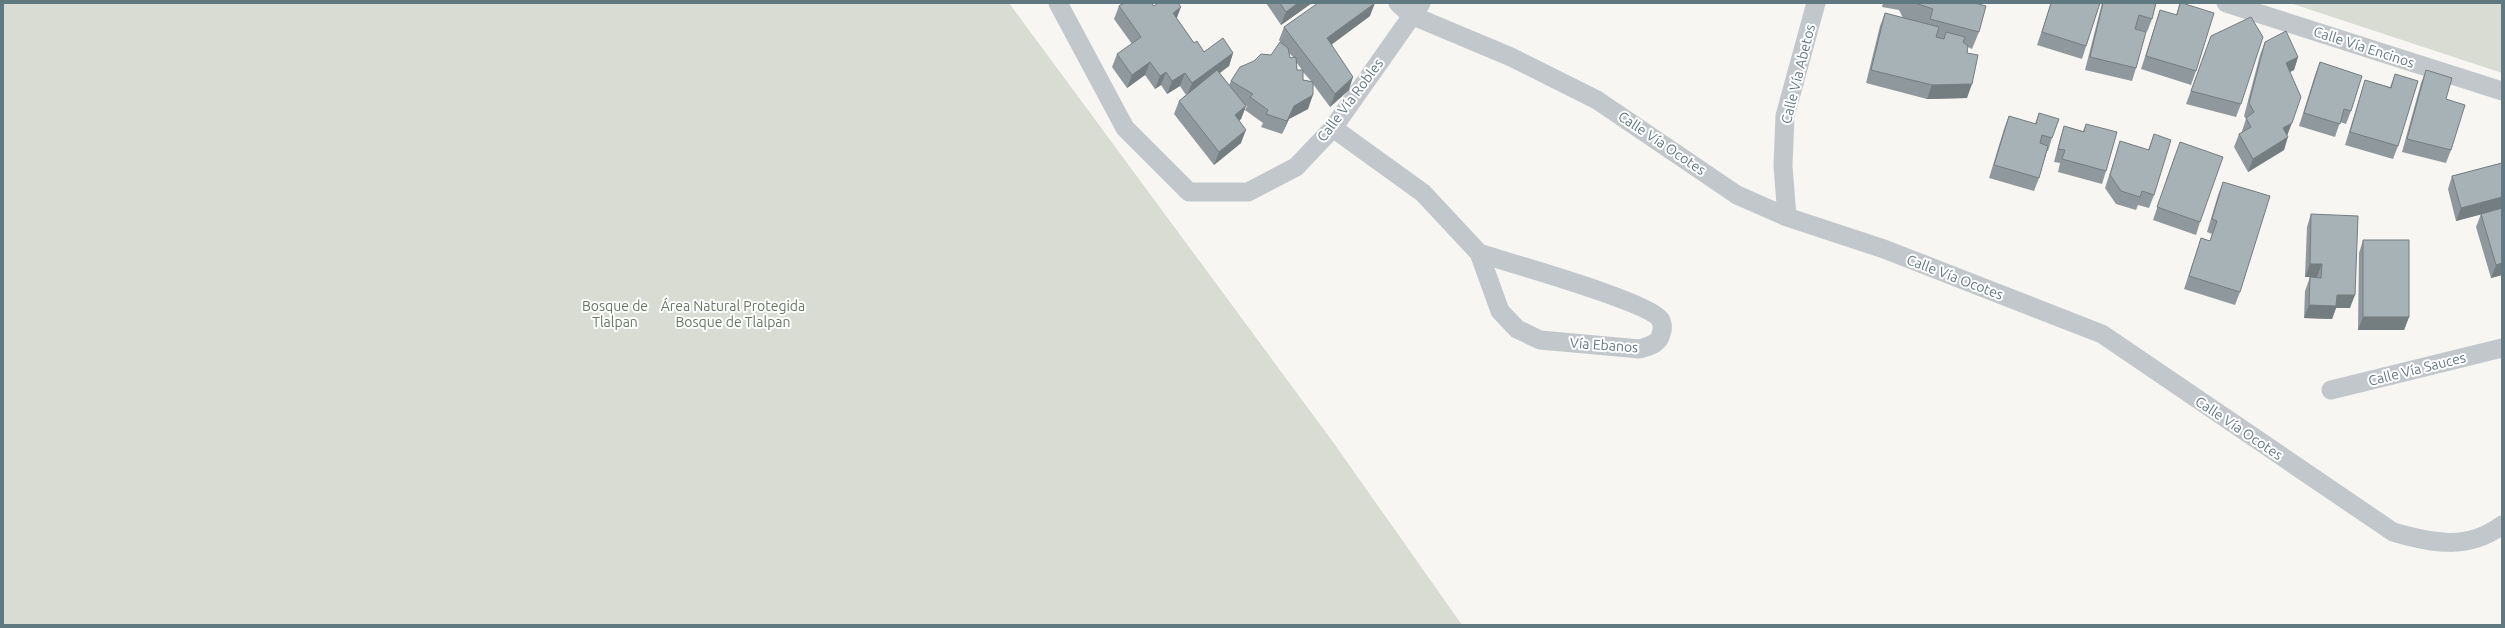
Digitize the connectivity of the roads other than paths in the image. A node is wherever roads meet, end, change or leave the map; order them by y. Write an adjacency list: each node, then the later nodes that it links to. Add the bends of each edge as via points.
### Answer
1 (1058, 3): 6 (street, Calle Vía Robles, via 1125,128 1189,192 1248,192 1296,167)
2 (1816, 3): 7 (street, Calle Vía Abetos, via 1785,116 1783,166)
3 (2226, 3): 5 (street, Calle Vía Encinos)
4 (1410, 7): 6 (street, Calle Vía Robles); 7 (street, Calle Vía Ocotes, via 1597,100 1737,195)
5 (2502, 91)
6 (1333, 128): 8 (street, Vía Ebanos, via 1423,193)
7 (1787, 216): 11 (street, Calle Vía Ocotes, via 1884,249 2102,334 2393,532 2429,542 2463,542)
8 (1479, 254): 8 (street, Vía Ebanos, via 1500,311 1517,329 1540,340 1640,349 1652,346 1660,338 1663,328 1660,320 1634,303)
9 (2502, 348): 10 (street, Calle Vía Sauces)
10 (2331, 390)
11 (2502, 525)

